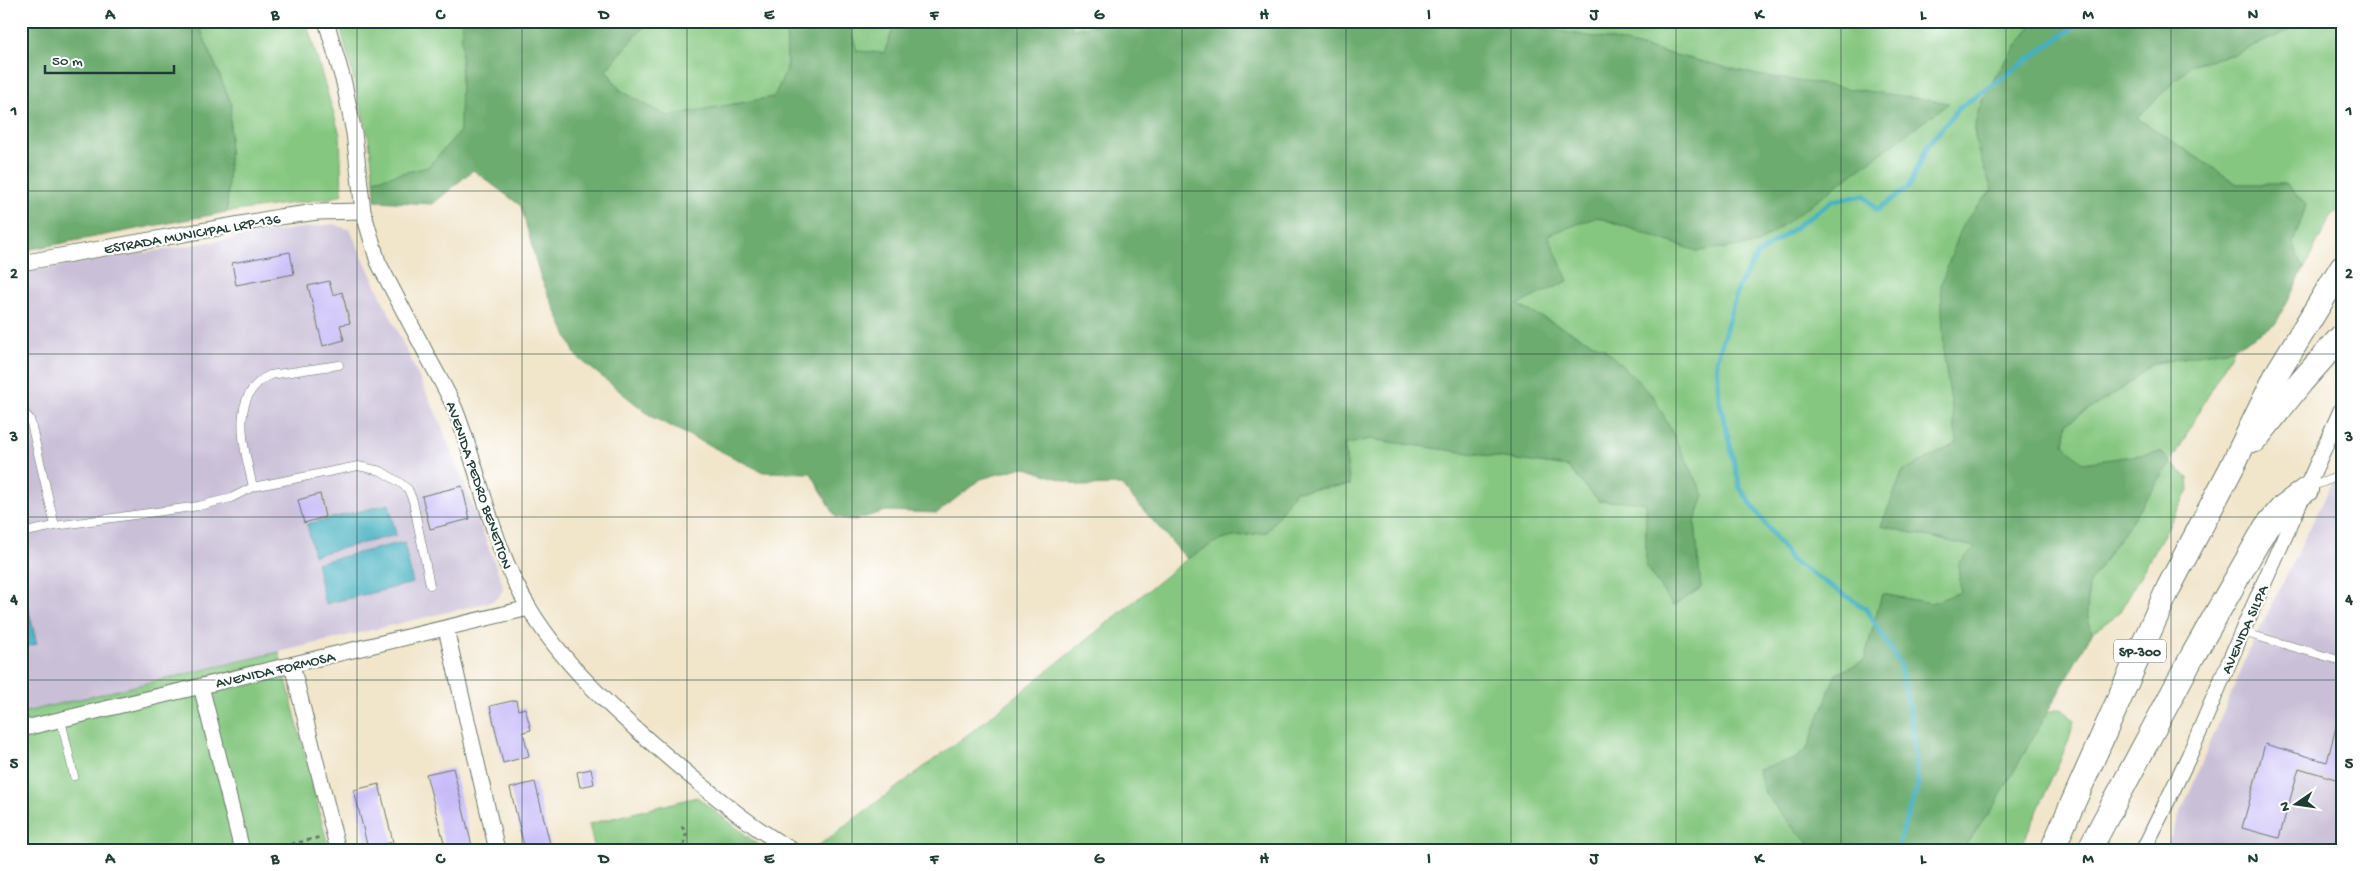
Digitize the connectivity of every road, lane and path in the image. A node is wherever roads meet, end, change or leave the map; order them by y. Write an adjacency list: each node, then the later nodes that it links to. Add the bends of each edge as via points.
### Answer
1 (326, 21): 2 (street, AVENIDA PEDRO BENETTON, via 354,133)
2 (363, 211): 3 (street, ESTRADA MUNICIPAL LRP-136, via 279,217); 16 (street, AVENIDA PEDRO BENETTON, via 378,262 455,409 493,526 512,577)
3 (21, 263)
4 (2342, 267): 9 (main road, SP-300, via 2278,372)
5 (2342, 336): 9 (main road, SP-300)
6 (339, 365): 11 (lane, via 270,375 251,390 245,404 242,428)
7 (21, 410): 13 (lane, via 30,419)
8 (2340, 418): 12 (street, AVENIDA SILPA)
9 (2232, 469): 34 (main road, SP-300, via 2169,588)
10 (2342, 475): 12 (lane)
11 (253, 487): 13 (lane, via 231,498 199,506); 15 (lane, via 358,466 381,471 408,489)
12 (2306, 490): 18 (street, AVENIDA SILPA); 35 (main road, via 2284,507 2266,528 2192,657)
13 (55, 526): 14 (lane)
14 (21, 533)
15 (430, 585)
16 (529, 608): 17 (street, AVENIDA FORMOSA); 33 (street, AVENIDA PEDRO BENETTON, via 572,664 618,712 733,811)
17 (446, 629): 20 (street, AVENIDA FORMOSA); 31 (street)
18 (2242, 632): 19 (lane); 27 (street, AVENIDA SILPA)
19 (2342, 661)
20 (292, 665): 21 (street, AVENIDA FORMOSA); 26 (street)
21 (201, 686): 22 (street, AVENIDA FORMOSA); 28 (street)
22 (61, 720): 23 (street, AVENIDA FORMOSA); 24 (lane)
23 (21, 729)
24 (74, 776)
25 (682, 826): 32 (path, via 686,834)
26 (334, 834): 29 (path); 30 (street)
27 (2145, 849)
28 (242, 850)
29 (268, 850)
30 (338, 850)
31 (497, 850)
32 (683, 850)
33 (792, 850)
34 (2052, 850)
35 (2089, 850)

